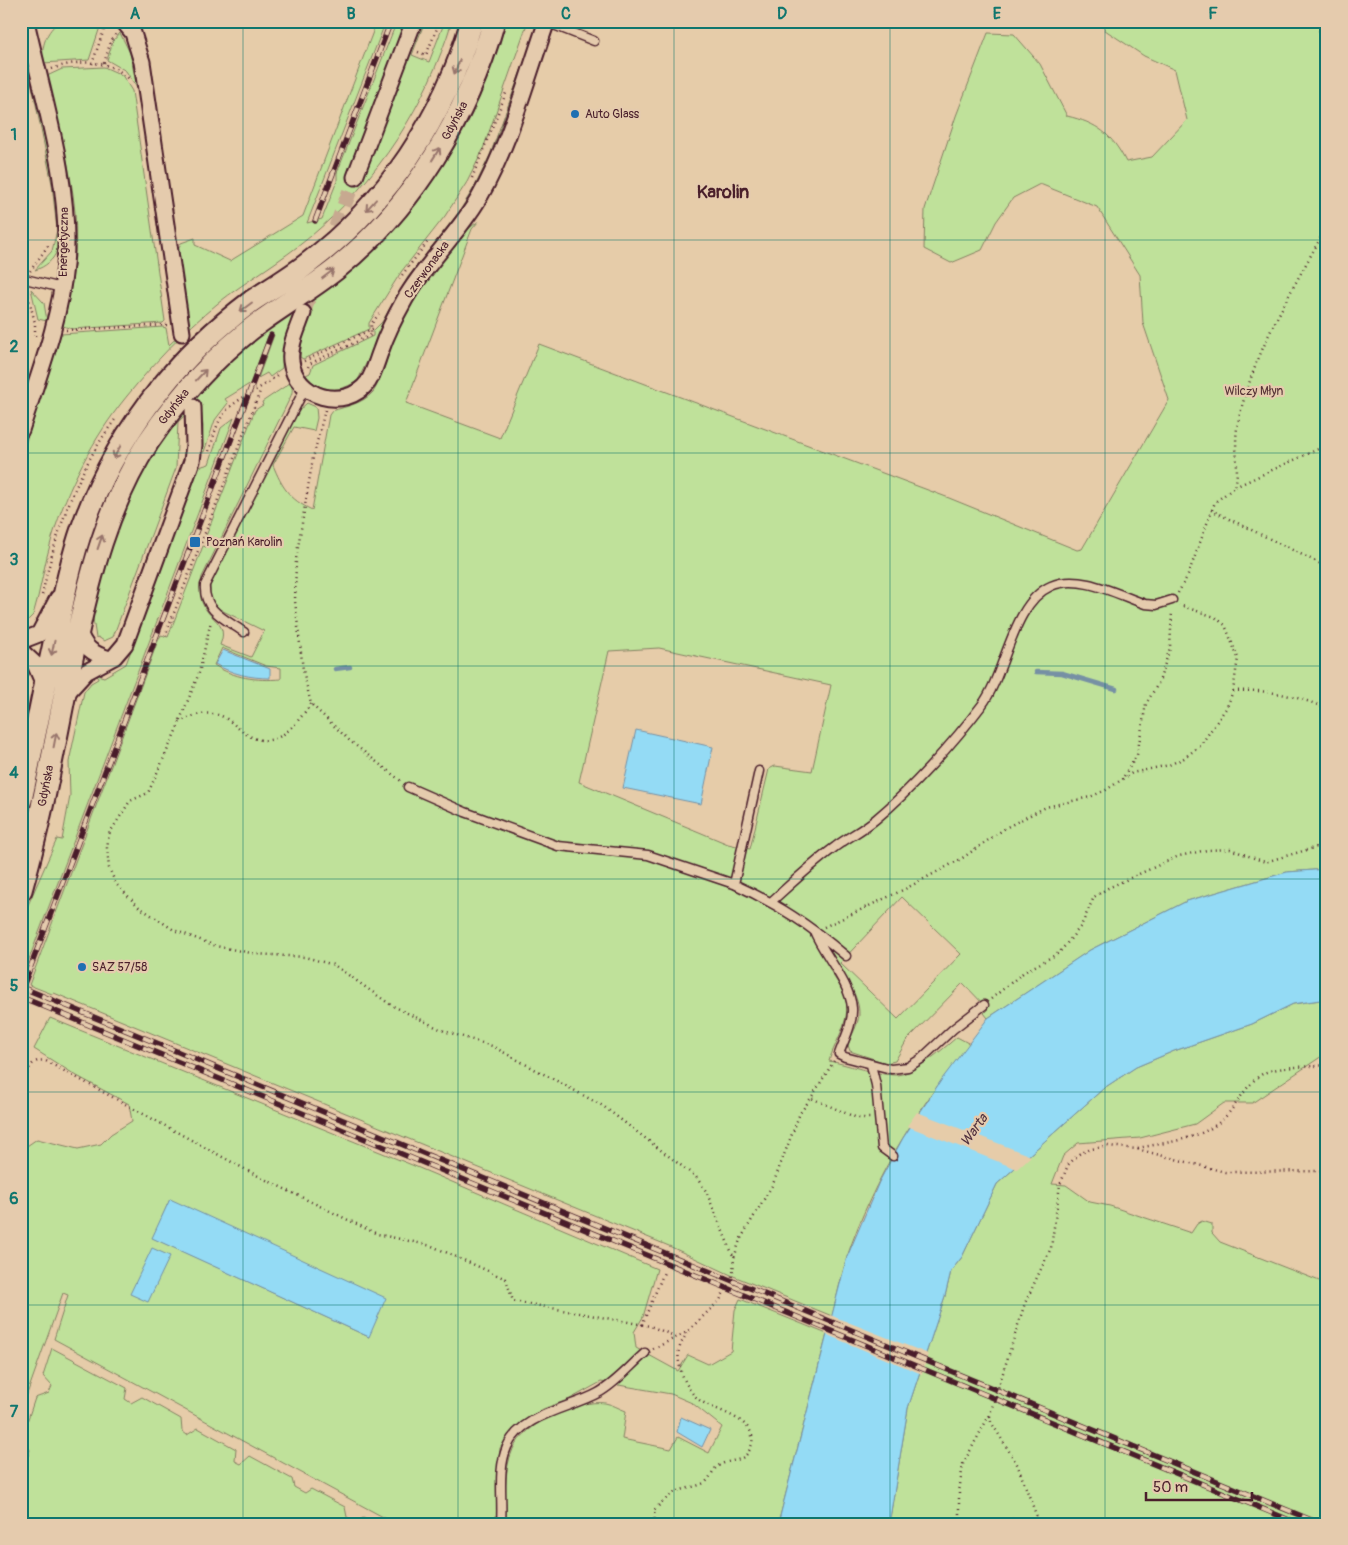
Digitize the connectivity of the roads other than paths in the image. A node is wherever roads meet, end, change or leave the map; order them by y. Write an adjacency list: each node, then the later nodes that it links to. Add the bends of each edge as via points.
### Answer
1 (26, 21): 10 (street, Energetyczna, via 64,193 67,238)
2 (414, 21): 8 (street)
3 (472, 21): 16 (main road, Gdyńska, one-way to 16, via 438,110 412,153 380,194 327,248 252,302 204,342 162,386 139,417 110,464 92,503)
4 (494, 21): 18 (main road, Gdyńska, one-way to 4, via 93,565 112,510 163,420 227,349 336,269 402,201 436,155 461,111)
5 (123, 22): 12 (street, via 132,33 142,62)
6 (547, 22): 7 (lane); 13 (street, Czerwonacka, via 507,136 479,198 415,283 390,327 369,381 351,394 328,399)
7 (594, 41)
8 (355, 177)
9 (24, 279): 10 (lane)
10 (62, 288): 15 (street, Energetyczna, via 53,329)
11 (303, 313): 13 (street, via 291,358 295,375)
12 (174, 331)
13 (304, 388): 19 (lane, via 205,585 204,596 213,611)
14 (193, 408): 22 (street, via 192,461 125,644)
15 (21, 430)
16 (66, 583): 20 (street, via 43,630 36,637); 23 (main road, Gdyńska, one-way to 23)
17 (1172, 600): 30 (lane, via 1156,605 1145,604 1082,583 1067,582 1040,592 1011,637 997,681 969,720 917,779 875,820 834,848)
18 (78, 629): 22 (street, via 90,650); 24 (main road, Gdyńska)
19 (244, 632)
20 (21, 641)
21 (21, 652): 23 (street, via 35,664)
22 (110, 659): 24 (street, via 86,672)
23 (45, 686): 27 (main road, Gdyńska)
24 (64, 696): 29 (main road, Gdyńska, one-way to 24)
25 (759, 771): 28 (lane)
26 (408, 787): 28 (lane, via 558,846 648,855)
27 (21, 800)
28 (734, 884): 30 (lane)
29 (21, 890)
30 (772, 901): 31 (lane)
31 (814, 931): 32 (lane); 34 (lane, via 848,992 852,1010 839,1054)
32 (846, 956)
33 (984, 1005): 34 (lane, via 908,1067 891,1069)
34 (871, 1065): 35 (lane, via 882,1148)
35 (893, 1156)
36 (645, 1353): 37 (lane, via 600,1392 563,1405 538,1418 515,1436 503,1461)
37 (501, 1524)

